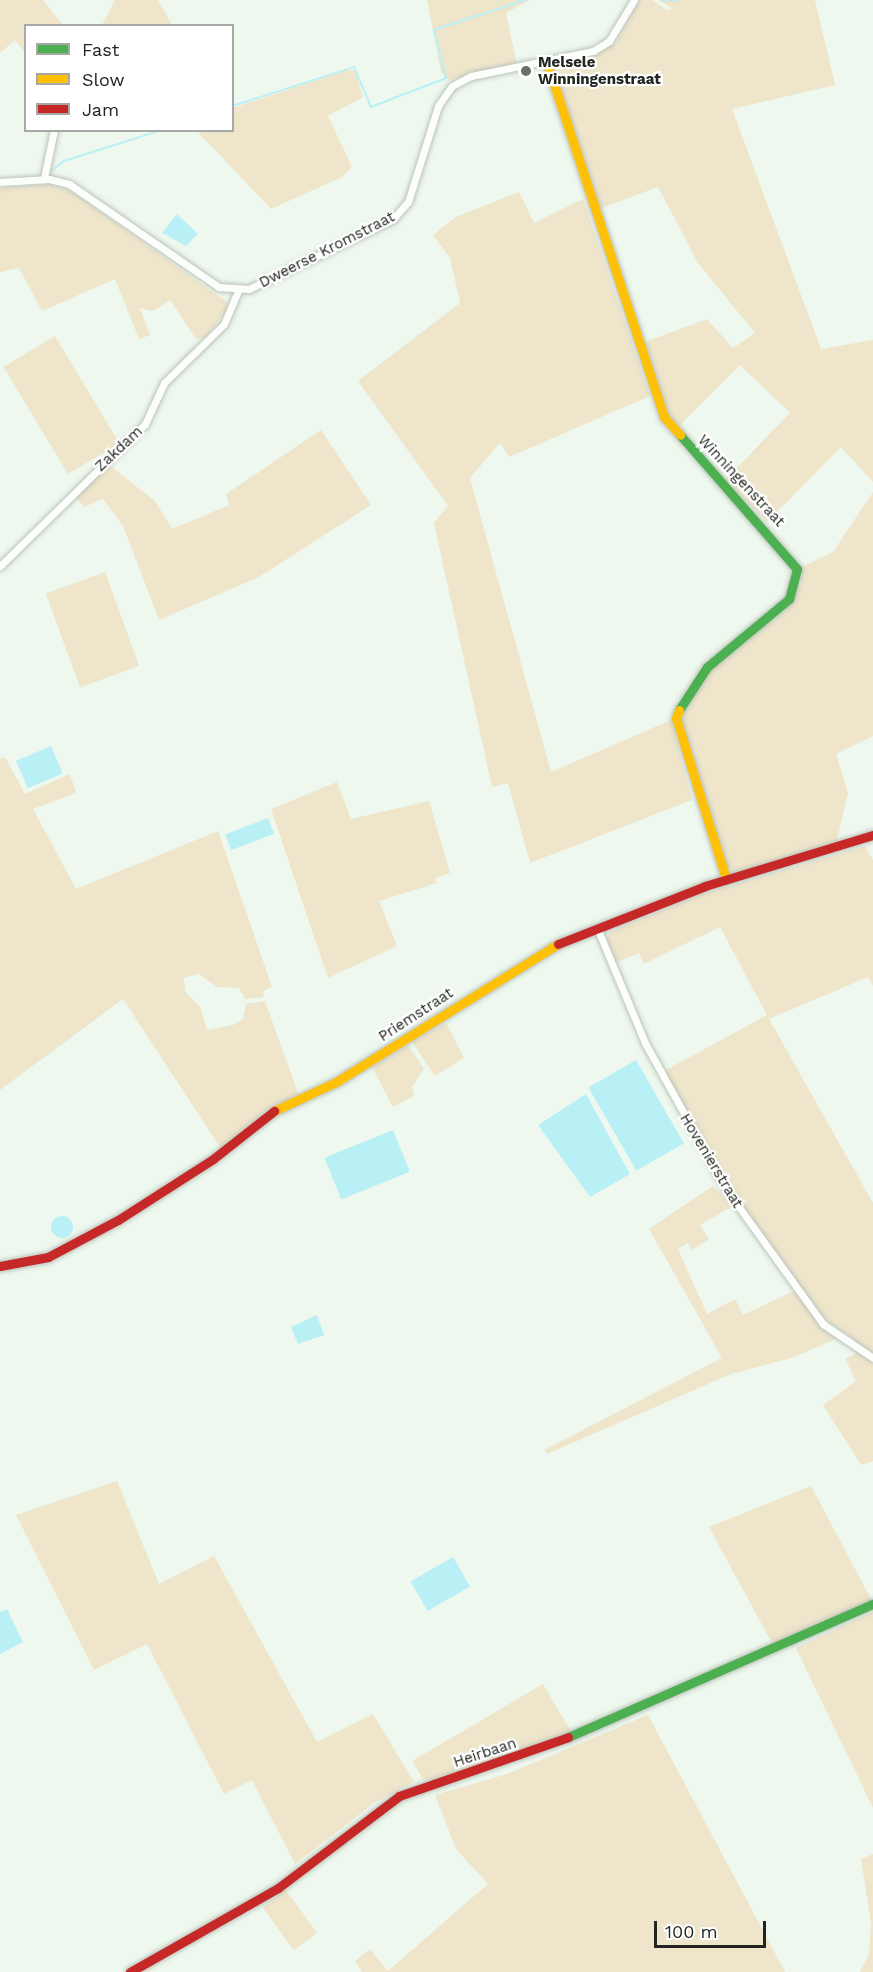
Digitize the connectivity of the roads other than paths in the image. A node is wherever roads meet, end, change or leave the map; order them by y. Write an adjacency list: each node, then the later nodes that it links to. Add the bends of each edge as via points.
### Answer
1 (634, 0): 2 (street, Dweerse Kromstraat, via 602,47)
2 (547, 63): 6 (street, Dweerse Kromstraat, via 471,76 452,86 438,106 408,202 393,219 262,285); 9 (street, Winningenstraat, via 664,417 797,569 795,588 779,611 707,667 679,707 682,748)
3 (54, 132): 4 (street)
4 (44, 178): 5 (street); 6 (street, via 85,193 219,287)
5 (0, 182)
6 (238, 291): 7 (street, Zakdam, via 224,324 164,383 135,437)
7 (0, 566)
8 (873, 835): 9 (street, Priemstraat)
9 (726, 879): 10 (street, Priemstraat)
10 (598, 930): 11 (street, Priemstraat, via 551,947 368,1063 262,1116 213,1159 118,1220 48,1257); 12 (street, Hovenierstraat, via 640,1034 722,1183 823,1324)
11 (0, 1266)
12 (873, 1358)
13 (873, 1604): 14 (street, Heirbaan, via 520,1758 399,1796 278,1888)
14 (130, 1972)

